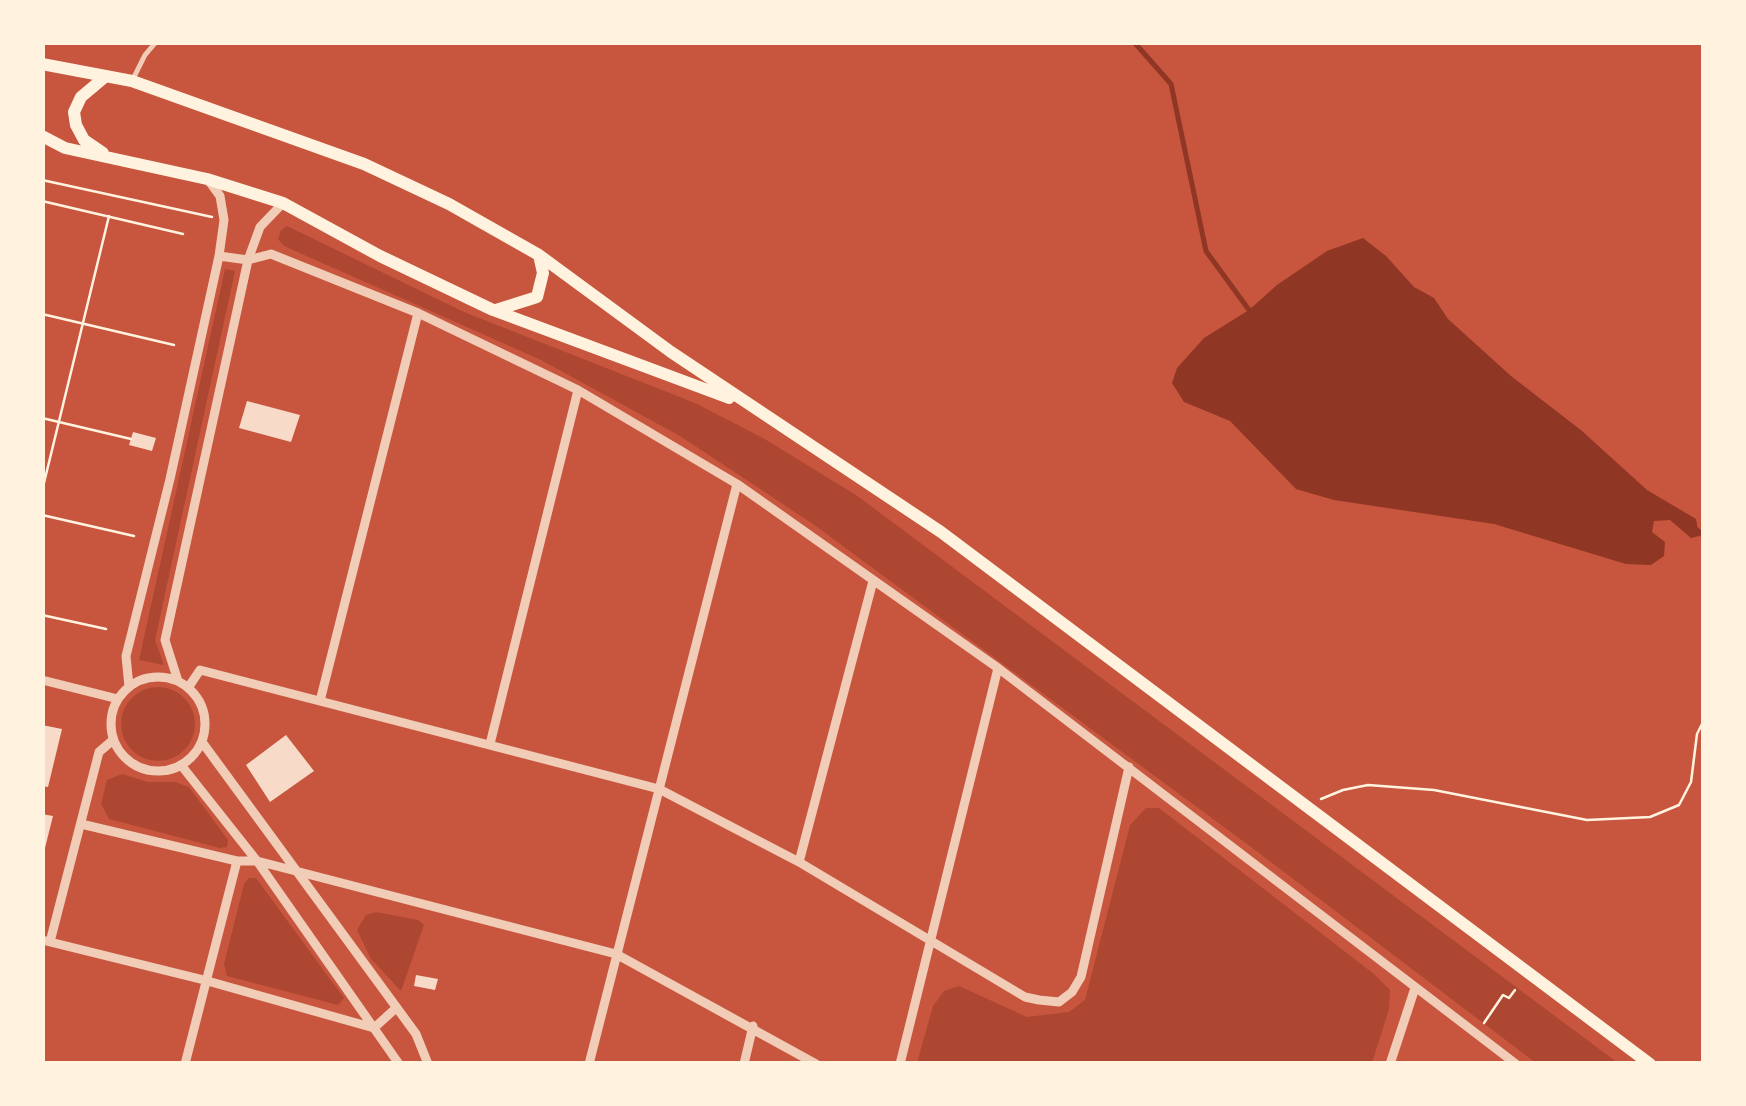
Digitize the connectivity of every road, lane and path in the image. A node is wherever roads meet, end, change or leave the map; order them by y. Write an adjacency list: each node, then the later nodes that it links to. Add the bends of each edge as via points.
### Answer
1 (156, 42): 4 (lane)
2 (42, 64): 3 (main road)
3 (106, 76): 4 (main road); 6 (main road, via 80,97 74,112 84,140)
4 (132, 81): 14 (main road, via 364,164)
5 (42, 136): 6 (main road)
6 (108, 157): 7 (main road)
7 (208, 178): 10 (main road); 12 (street)
8 (42, 180): 12 (path)
9 (42, 201): 11 (path)
10 (283, 203): 16 (street, via 260,228); 17 (main road)
11 (109, 216): 13 (path); 20 (path)
12 (224, 220): 15 (street)
13 (183, 234)
14 (539, 254): 17 (main road, via 538,297); 23 (main road)
15 (219, 256): 16 (street); 37 (street, via 126,656)
16 (248, 260): 18 (street, via 271,254); 36 (street, via 165,640)
17 (493, 310): 23 (main road)
18 (418, 313): 22 (street); 40 (street)
19 (42, 314): 20 (path)
20 (82, 324): 21 (path); 25 (path)
21 (174, 345)
22 (578, 390): 27 (street); 44 (street)
23 (750, 406): 48 (main road, via 941,532)
24 (42, 418): 25 (path)
25 (57, 421): 26 (path); 28 (path)
26 (131, 439)
27 (736, 484): 31 (street); 47 (street)
28 (42, 491)
29 (42, 515): 30 (path)
30 (134, 536)
31 (873, 580): 34 (street); 52 (street)
32 (42, 614): 33 (path)
33 (106, 629)
34 (998, 668): 46 (street); 54 (street)
35 (42, 680): 39 (street)
36 (178, 682): 37 (street, via 152,677); 38 (street)
37 (129, 687): 39 (street)
38 (188, 688): 40 (street, via 200,670); 43 (street, via 205,718)
39 (118, 699): 42 (street)
40 (320, 700): 44 (street)
41 (1704, 720): 48 (path, via 1679,805 1650,817 1587,820 1434,790 1368,785)
42 (113, 740): 45 (street, via 142,768); 49 (street, via 99,752)
43 (202, 742): 45 (street); 53 (street)
44 (490, 744): 47 (street)
45 (181, 765): 51 (street)
46 (1129, 767): 54 (street, via 1081,977 1072,992 1060,1002 1025,996); 58 (street)
47 (659, 789): 52 (street); 56 (street)
48 (1306, 806): 73 (main road)
49 (82, 824): 50 (street); 55 (street)
50 (237, 861): 51 (street); 57 (street)
51 (257, 861): 53 (street); 63 (street)
52 (800, 862): 54 (street)
53 (296, 870): 56 (street); 60 (street)
54 (932, 939): 70 (street)
55 (46, 941): 57 (street)
56 (616, 954): 62 (street); 67 (street)
57 (204, 980): 63 (street); 64 (street)
58 (1415, 988): 71 (street); 72 (street)
59 (1515, 990): 61 (path, via 1509,998 1503,994)
60 (396, 1008): 63 (street); 66 (street)
61 (1483, 1024)
62 (753, 1026): 68 (street); 69 (street)
63 (374, 1028): 65 (street)
64 (184, 1064)
65 (398, 1064)
66 (428, 1064)
67 (588, 1064)
68 (744, 1064)
69 (816, 1064)
70 (900, 1064)
71 (1390, 1064)
72 (1516, 1064)
73 (1650, 1064)

